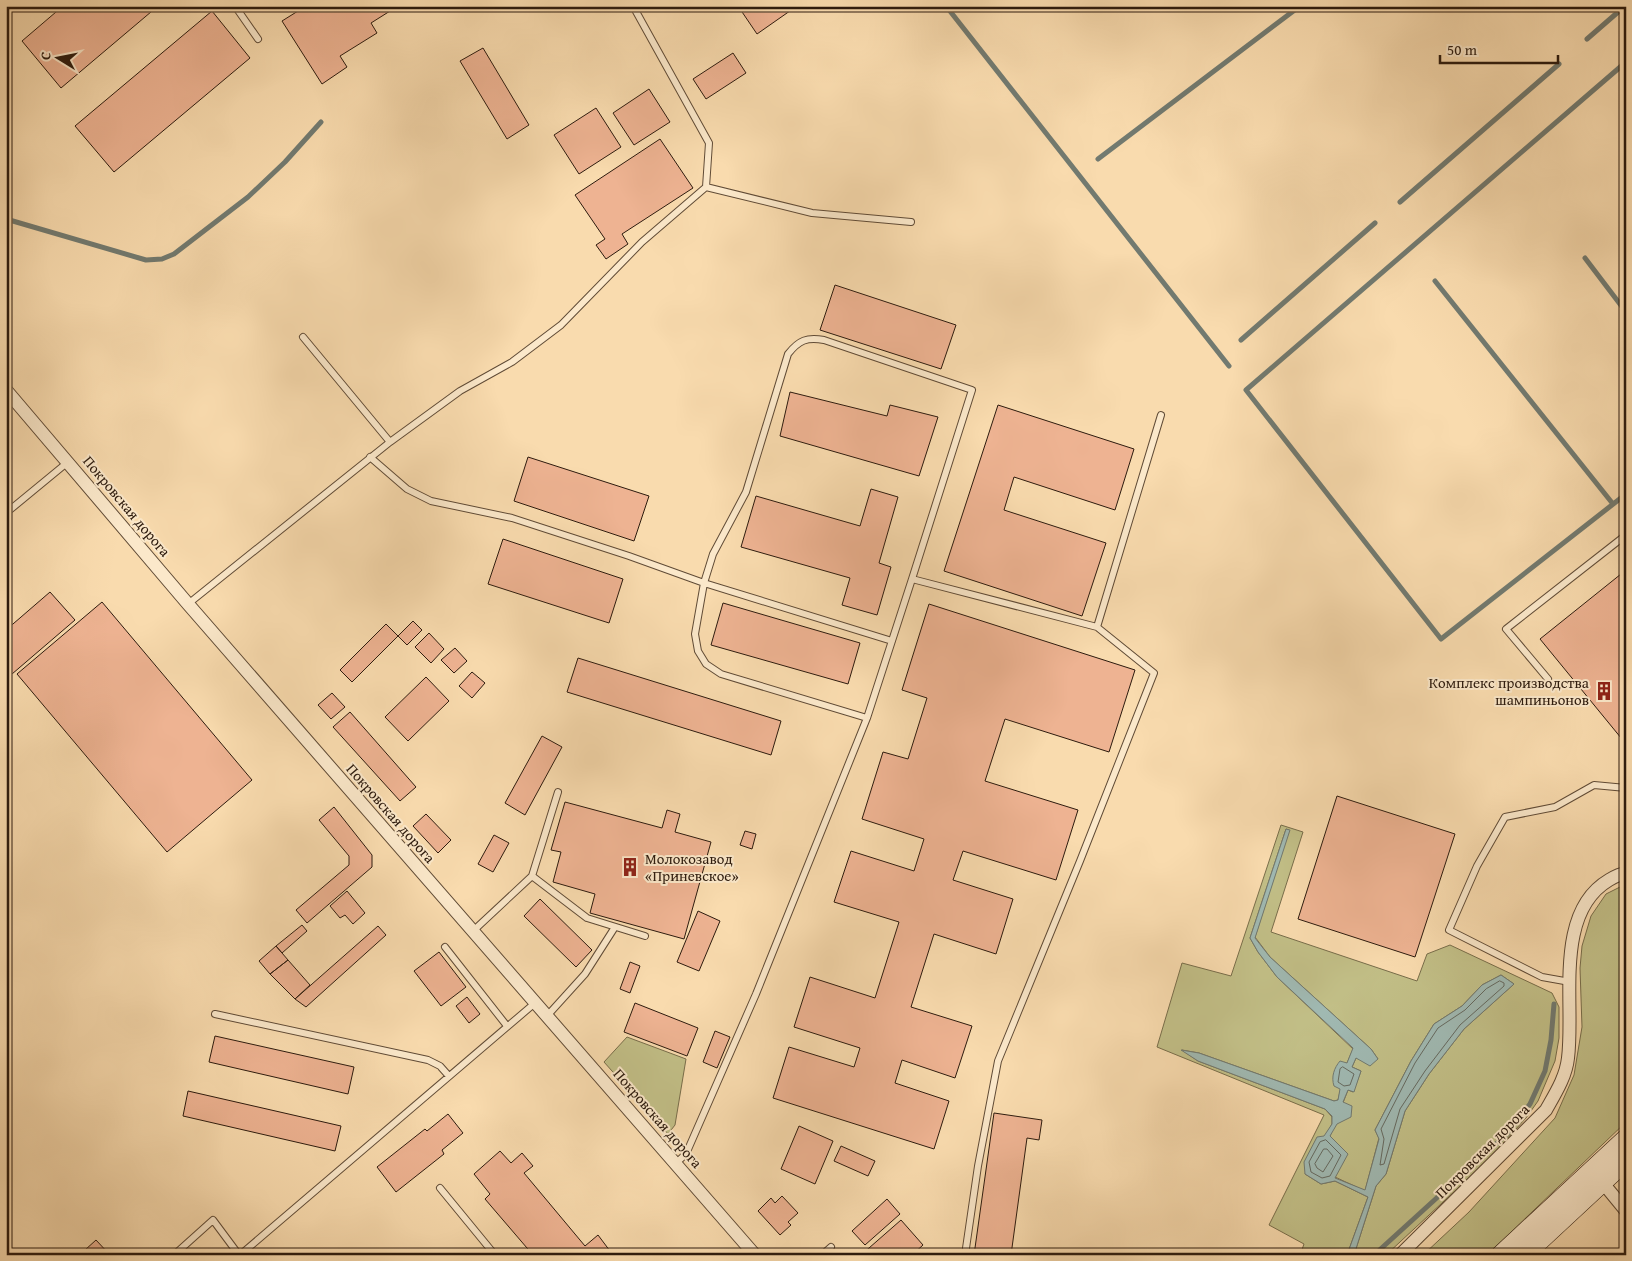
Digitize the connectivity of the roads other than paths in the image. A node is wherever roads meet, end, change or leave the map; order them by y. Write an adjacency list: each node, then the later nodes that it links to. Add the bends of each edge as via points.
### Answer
1 (235, 6): 3 (lane)
2 (633, 6): 4 (lane, via 709,143)
3 (258, 39)
4 (706, 187): 5 (lane, via 812,213); 9 (lane, via 642,242 561,325 512,362 460,391)
5 (911, 222)
6 (303, 336): 9 (lane)
7 (6, 390): 11 (street, Покровская дорога)
8 (1161, 415): 17 (lane)
9 (390, 442): 10 (lane)
10 (370, 457): 15 (lane, via 407,489 431,501 512,518); 16 (lane)
11 (68, 462): 12 (lane); 16 (street, Покровская дорога)
12 (6, 513)
13 (1626, 535): 19 (lane, via 1506,629)
14 (912, 579): 15 (lane, via 972,390 811,338 796,343 788,354 746,492 713,554); 17 (lane); 18 (lane)
15 (704, 584): 18 (lane); 20 (lane, via 695,634 698,651 706,664 721,674)
16 (188, 604): 26 (street, Покровская дорога)
17 (1097, 627): 47 (lane, via 1154,673 998,1061 978,1166)
18 (892, 640): 20 (lane)
19 (1548, 679)
20 (867, 718): 37 (lane, via 756,994 686,1154)
21 (1626, 788): 29 (lane, via 1594,785 1555,807 1505,818 1477,866 1449,930 1542,977)
22 (558, 792): 24 (lane)
23 (1626, 873): 29 (street, Покровская дорога, via 1596,888 1580,913 1572,944)
24 (532, 876): 25 (lane, via 587,918); 26 (lane)
25 (615, 927): 27 (lane); 32 (lane, via 585,974)
26 (472, 932): 30 (street, Покровская дорога)
27 (645, 936)
28 (445, 947): 33 (lane)
29 (1570, 982): 48 (street, Покровская дорога, via 1568,1059 1560,1086 1546,1110)
30 (535, 1003): 32 (street, Покровская дорога); 33 (lane)
31 (214, 1014): 34 (lane, via 428,1060 440,1066)
32 (547, 1016): 37 (street, Покровская дорога)
33 (507, 1026): 34 (lane)
34 (448, 1076): 43 (lane)
35 (1626, 1138): 49 (main road)
36 (1626, 1161): 38 (main road)
37 (676, 1163): 45 (street, Покровская дорога)
38 (1603, 1183): 40 (street); 50 (main road)
39 (440, 1188): 44 (lane)
40 (1626, 1211)
41 (831, 1246): 46 (lane)
42 (174, 1255): 43 (lane, via 213,1220)
43 (239, 1255)
44 (495, 1255)
45 (755, 1255)
46 (822, 1255)
47 (966, 1255)
48 (1400, 1255)
49 (1500, 1255)
50 (1525, 1255)

